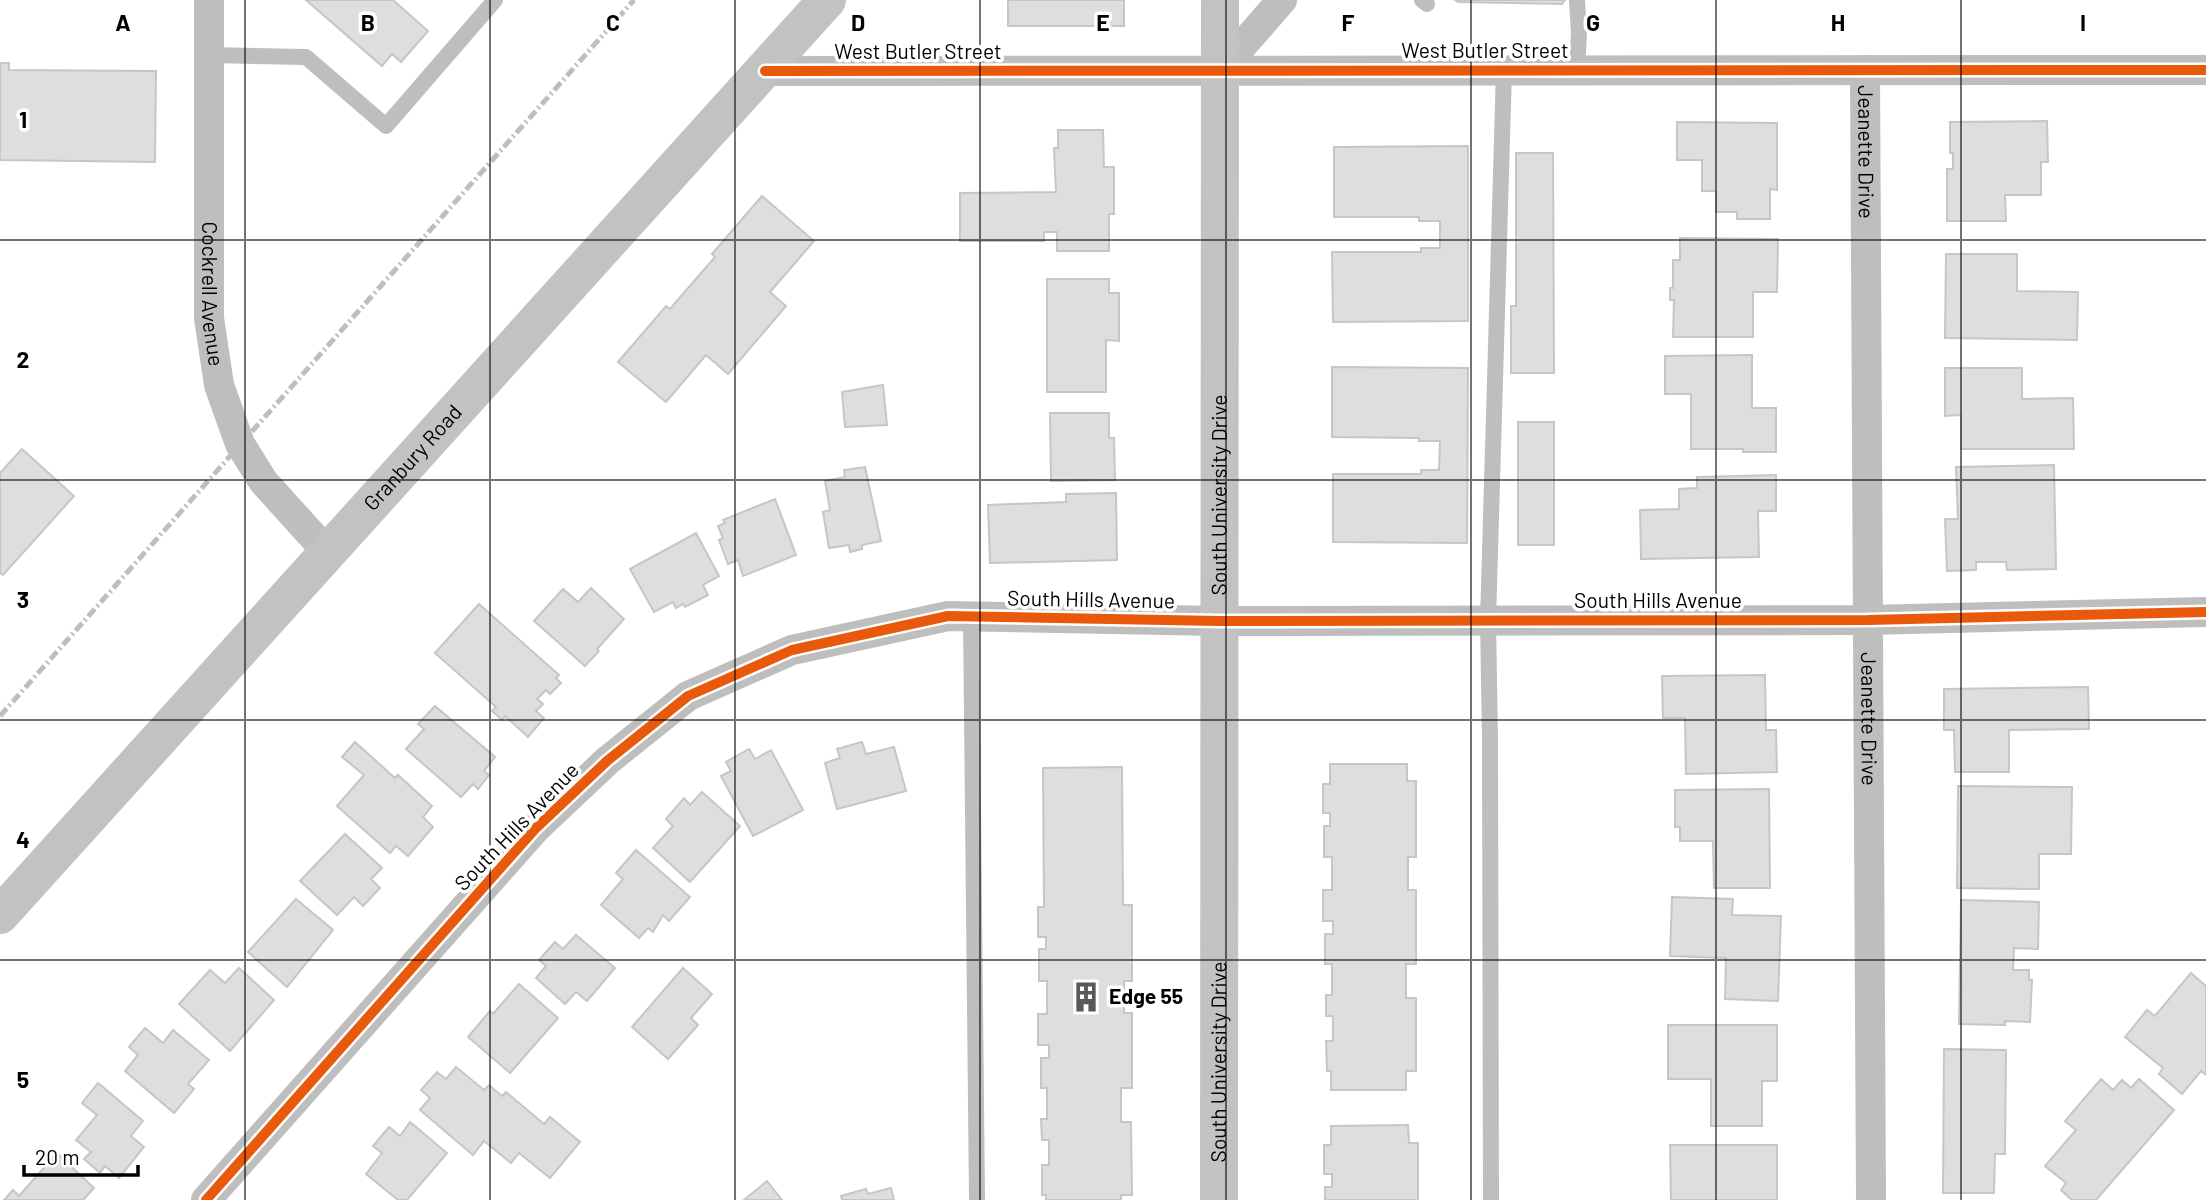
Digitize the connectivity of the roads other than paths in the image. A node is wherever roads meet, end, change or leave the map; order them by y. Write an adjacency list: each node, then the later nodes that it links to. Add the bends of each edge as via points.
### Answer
1 (209, 0): 7 (street, Cockrell Avenue)
2 (495, 0): 7 (lane, via 386,126 306,57)
3 (827, 0): 12 (street, Granbury Road)
4 (1220, 0): 13 (street, South University Drive)
5 (1282, 0): 13 (street)
6 (1577, 0): 9 (lane)
7 (209, 55): 14 (street, Cockrell Avenue, via 209,318 219,385 240,444 263,481)
8 (1504, 70): 9 (street, West Butler Street); 13 (street, West Butler Street); 19 (lane)
9 (1577, 70): 10 (street, West Butler Street)
10 (1865, 70): 11 (street, West Butler Street); 17 (street, Jeanette Drive)
11 (2206, 70)
12 (765, 71): 13 (street, West Butler Street); 14 (street, Granbury Road)
13 (1220, 71): 18 (street, South University Drive)
14 (327, 552): 20 (street, Granbury Road)
15 (2206, 612): 17 (street, South Hills Avenue)
16 (971, 617): 18 (street, South Hills Avenue); 21 (street, South Hills Avenue, via 948,616 792,650 688,696 607,761 536,828); 22 (lane)
17 (1868, 620): 19 (street, South Hills Avenue); 25 (street, Jeanette Drive)
18 (1219, 621): 19 (street, South Hills Avenue); 23 (street, South University Drive)
19 (1488, 621): 24 (lane)
20 (0, 915)
21 (206, 1200)
22 (976, 1200)
23 (1219, 1200)
24 (1491, 1200)
25 (1871, 1200)

